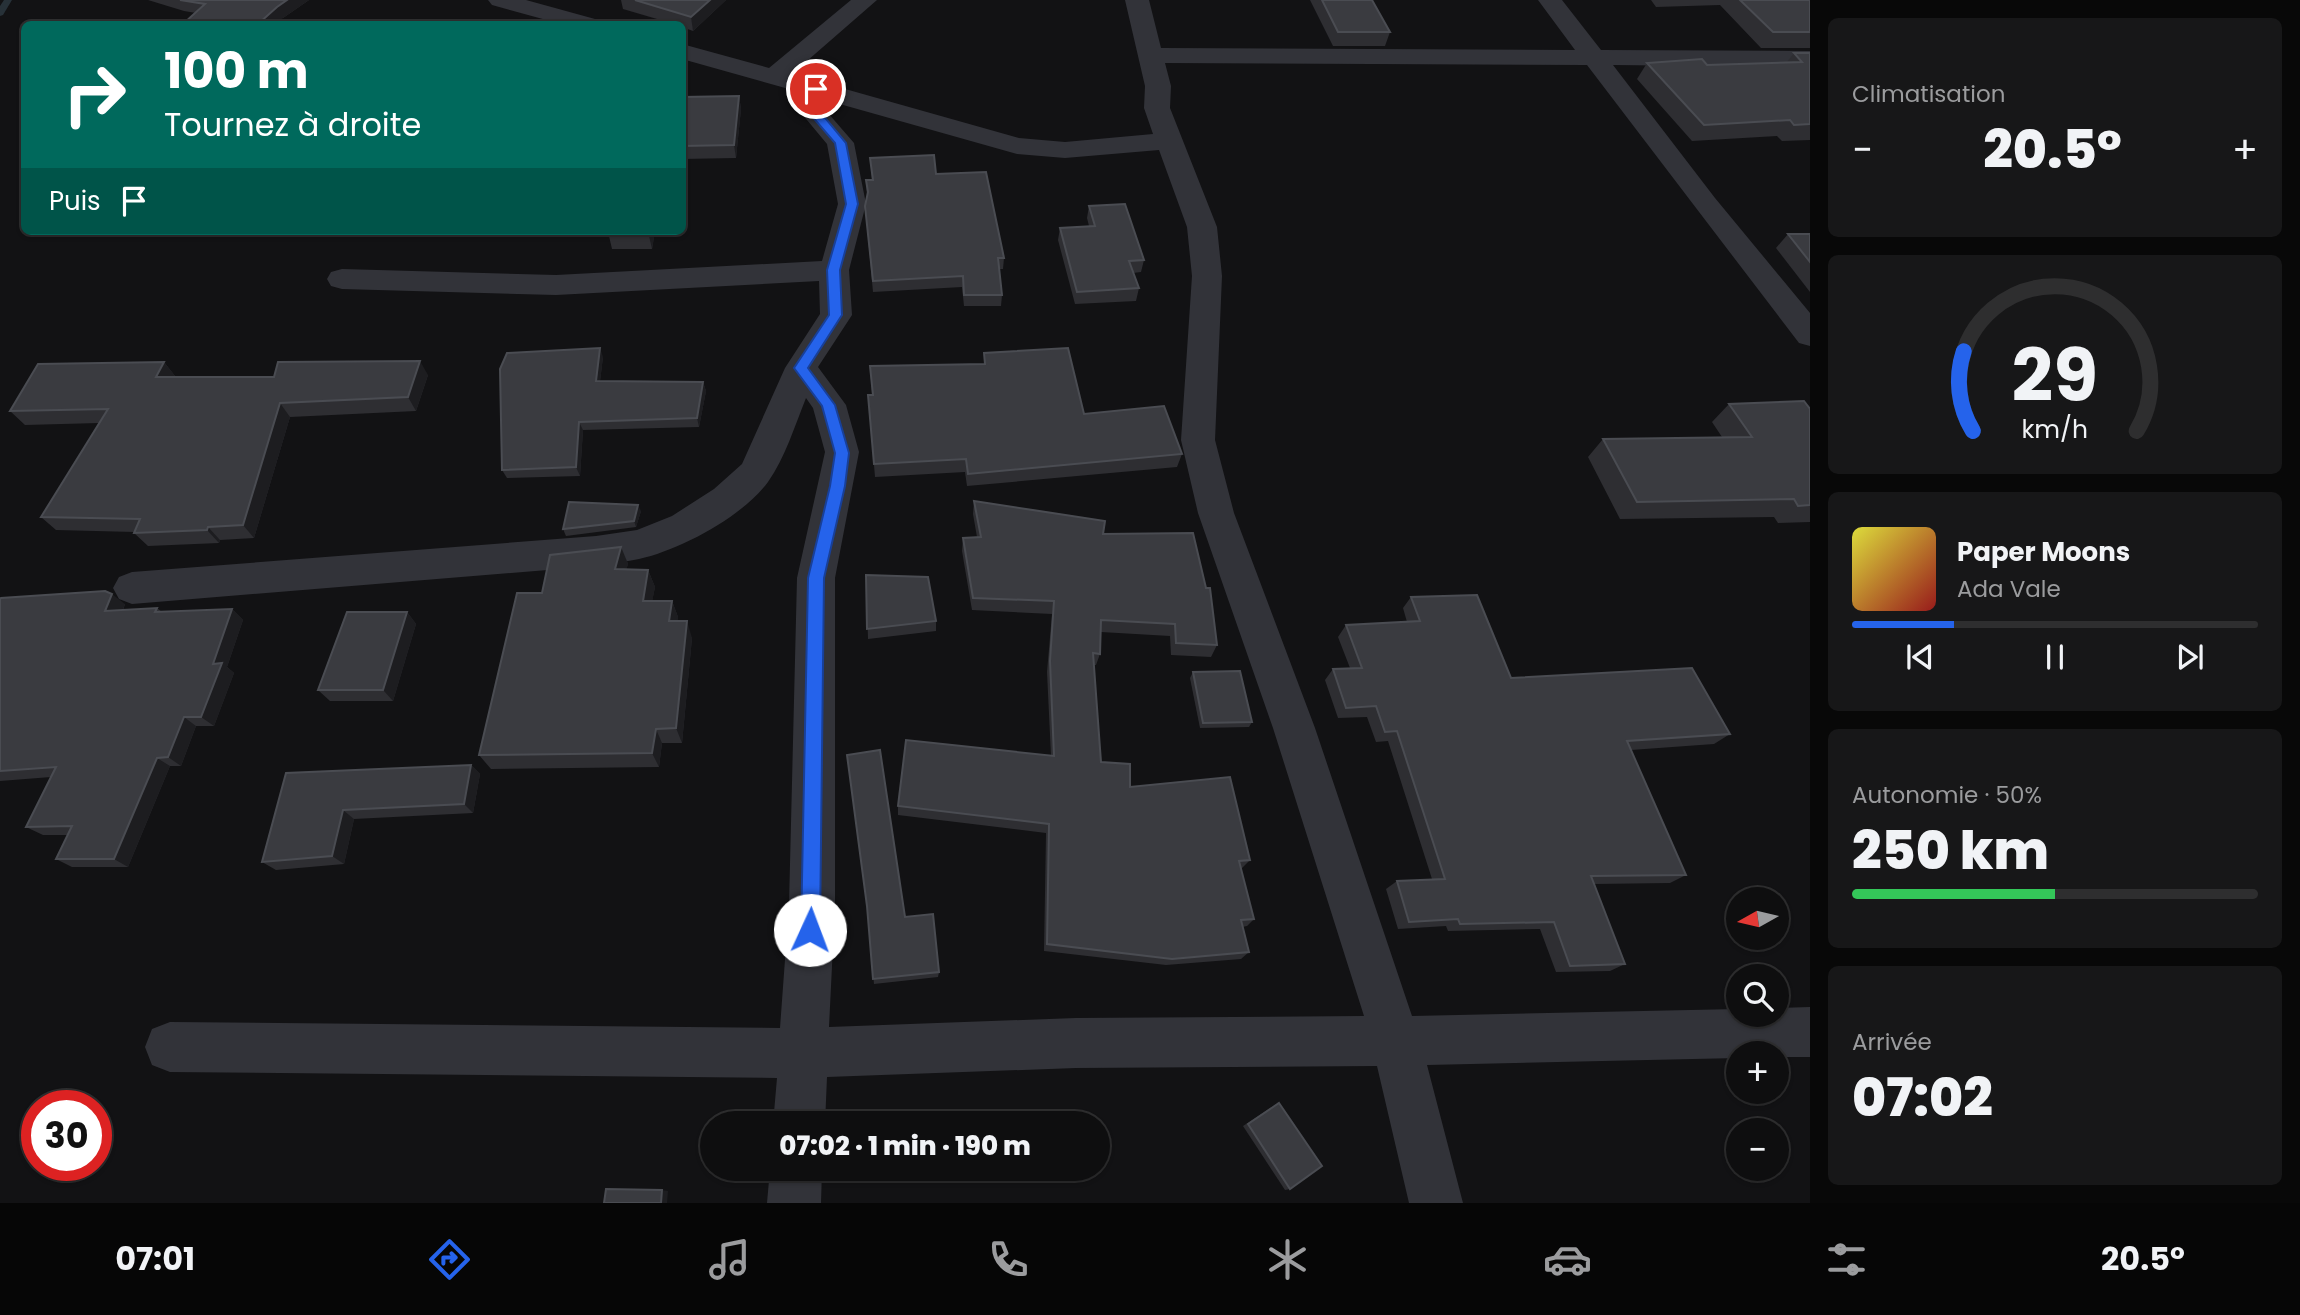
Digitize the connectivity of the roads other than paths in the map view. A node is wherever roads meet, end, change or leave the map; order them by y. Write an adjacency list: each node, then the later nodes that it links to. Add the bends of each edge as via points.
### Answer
1 (499, 0): 5 (street)
2 (865, 0): 10 (street)
3 (1137, 0): 7 (street)
4 (1550, 0): 9 (street)
5 (575, 21)
6 (686, 52): 10 (street)
7 (1150, 55): 9 (street); 12 (street, via 1158,86 1157,108)
8 (1810, 59): 9 (street)
9 (1594, 60): 15 (street)
10 (774, 75): 11 (street)
11 (816, 89): 12 (street, via 1017,146 1065,150); 13 (street, via 815,114 840,143 852,204)
12 (1170, 141): 19 (street, via 1202,227 1207,276 1198,440 1216,513 1294,728)
13 (834, 270): 14 (street, via 556,285); 16 (street, via 836,315)
14 (342, 279)
15 (1810, 335)
16 (801, 368): 17 (street, via 755,473 727,499 685,526 640,544 582,553); 21 (street, via 828,405 842,453 816,578 812,905)
17 (132, 588)
18 (1810, 1032): 19 (street)
19 (1396, 1041): 21 (street, via 1076,1043); 25 (street)
20 (170, 1047): 21 (street)
21 (803, 1053): 22 (street)
22 (800, 1111)
23 (795, 1181): 24 (street)
24 (794, 1203)
25 (1436, 1203)

